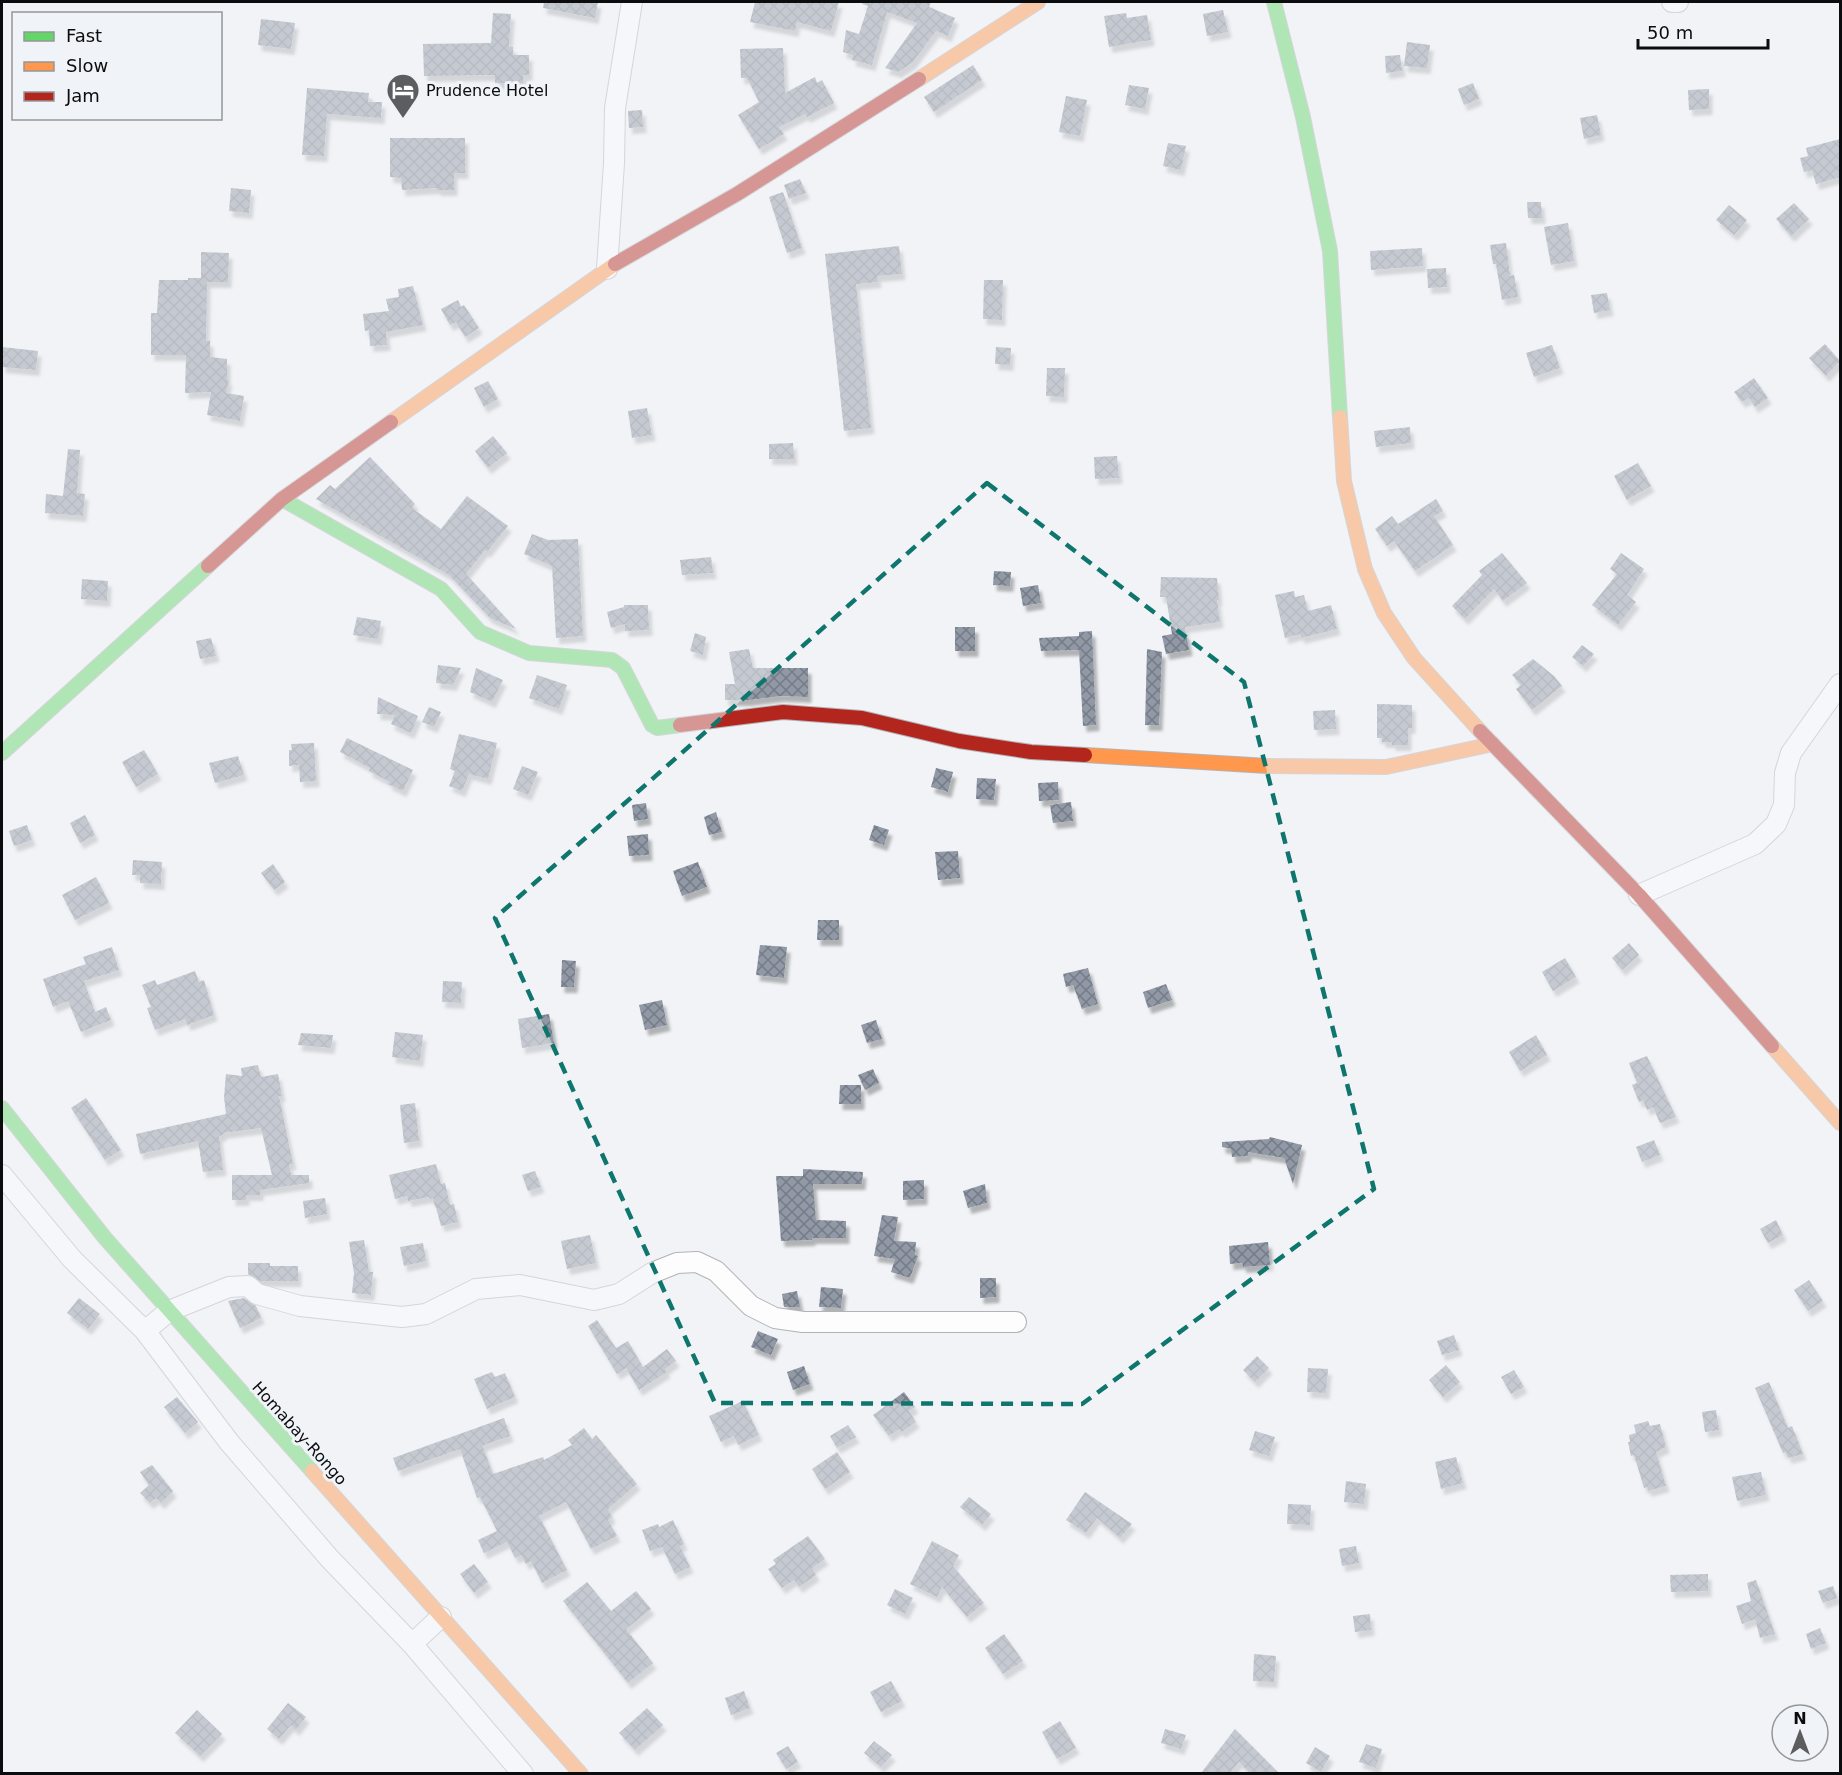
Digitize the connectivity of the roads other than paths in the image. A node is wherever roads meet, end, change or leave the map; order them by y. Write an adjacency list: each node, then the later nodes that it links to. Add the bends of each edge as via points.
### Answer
1 (632, 2): 6 (street, via 615,108)
2 (1038, 2): 6 (main road, via 737,195)
3 (1274, 2): 9 (main road, via 1303,117 1330,251 1344,482 1365,569 1384,613 1414,658)
4 (1672, 2): 5 (street)
5 (1678, 2)
6 (607, 269): 7 (main road)
7 (282, 499): 9 (main road, via 441,589 480,632 529,653 618,663 657,728 783,712 862,718 959,741 1031,752 1268,766 1386,767); 10 (main road)
8 (1840, 684): 11 (street, via 1791,753 1785,773 1784,805 1776,824 1755,844)
9 (1493, 744): 11 (main road)
10 (2, 753)
11 (1639, 895): 13 (main road)
12 (2, 1108): 15 (main road, Homabay-Rongo, via 105,1238)
13 (1840, 1123)
14 (2, 1175): 17 (street, via 72,1259)
15 (169, 1311): 16 (street, via 229,1287 248,1286 257,1294 300,1306 402,1317 426,1314 476,1289 520,1285 594,1300 620,1294 652,1273 677,1263 698,1262 716,1271 751,1306 775,1318 803,1322); 17 (street); 18 (main road, Homabay-Rongo)
16 (1016, 1322)
17 (145, 1331): 19 (street, via 229,1442 330,1559)
18 (441, 1617): 19 (street); 21 (main road, Homabay-Rongo)
19 (412, 1644): 20 (street)
20 (523, 1773)
21 (581, 1773)

